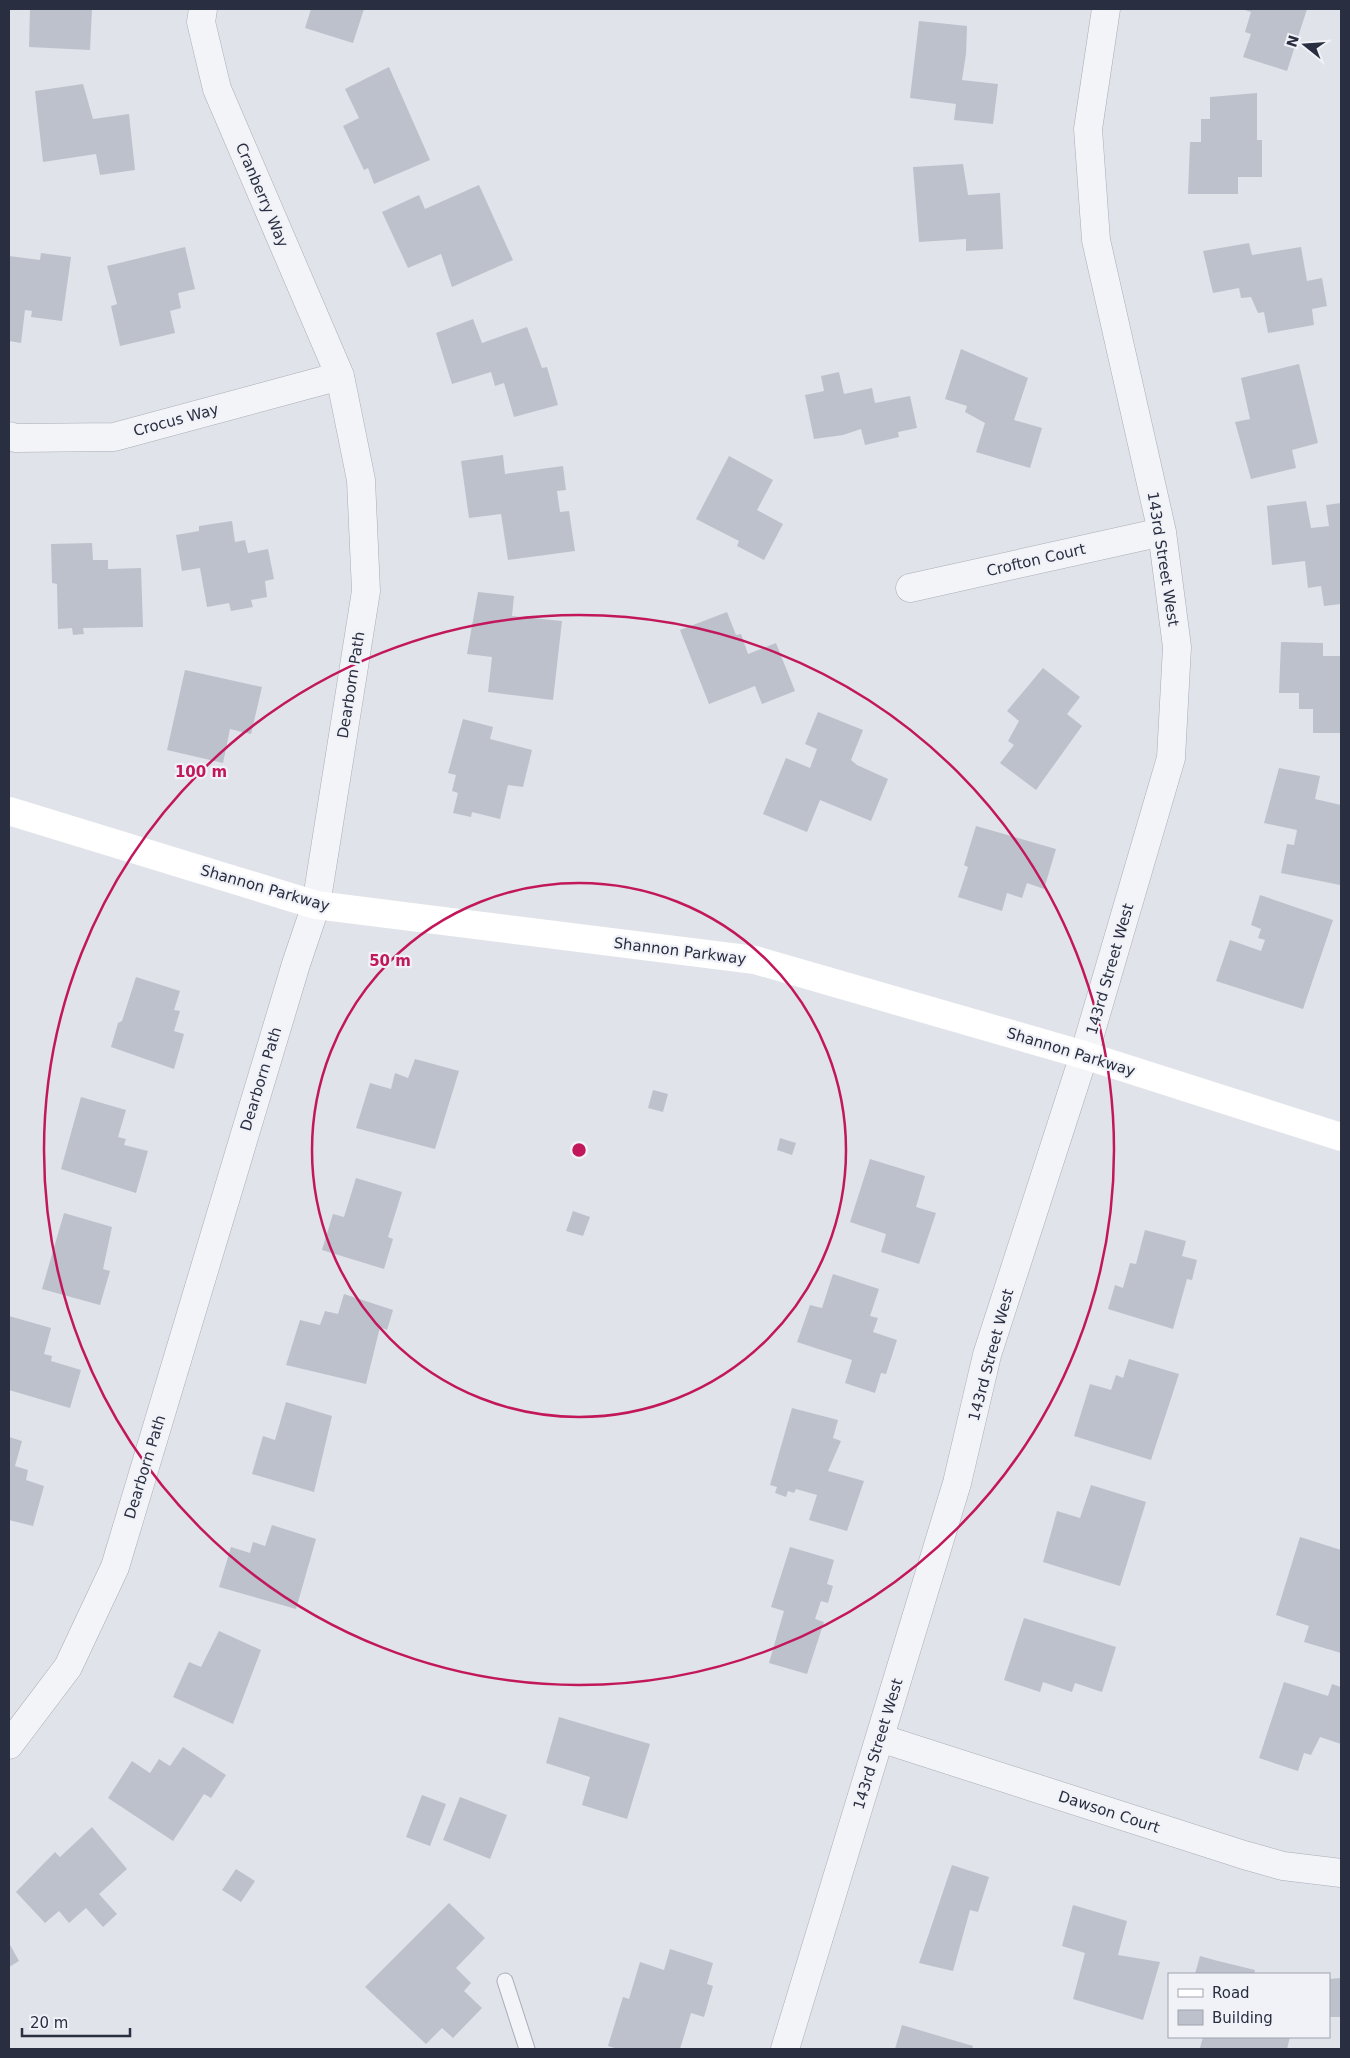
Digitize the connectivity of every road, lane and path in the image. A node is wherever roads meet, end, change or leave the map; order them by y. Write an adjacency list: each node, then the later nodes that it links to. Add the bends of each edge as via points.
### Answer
1 (204, 9): 3 (street, Cranberry Way, via 201,22 217,89)
2 (1106, 9): 5 (street, 143rd Street West, via 1088,129 1096,240)
3 (340, 376): 4 (street, Crocus Way, via 114,438); 8 (street, Dearborn Path, via 361,480 366,591)
4 (9, 436)
5 (1162, 532): 6 (street, Crofton Court); 9 (street, 143rd Street West, via 1177,647 1171,758)
6 (910, 588)
7 (9, 811): 8 (street, Shannon Parkway)
8 (316, 905): 9 (street, Shannon Parkway, via 755,960); 12 (street, Dearborn Path, via 115,1567 68,1667)
9 (1084, 1055): 10 (street, Shannon Parkway); 11 (street, 143rd Street West, via 987,1355 957,1483)
10 (1341, 1137)
11 (880, 1738): 13 (street, Dawson Court, via 1244,1855 1283,1866); 16 (street, 143rd Street West)
12 (9, 1745)
13 (1341, 1873)
14 (505, 1981): 15 (lane)
15 (527, 2049)
16 (785, 2049)

